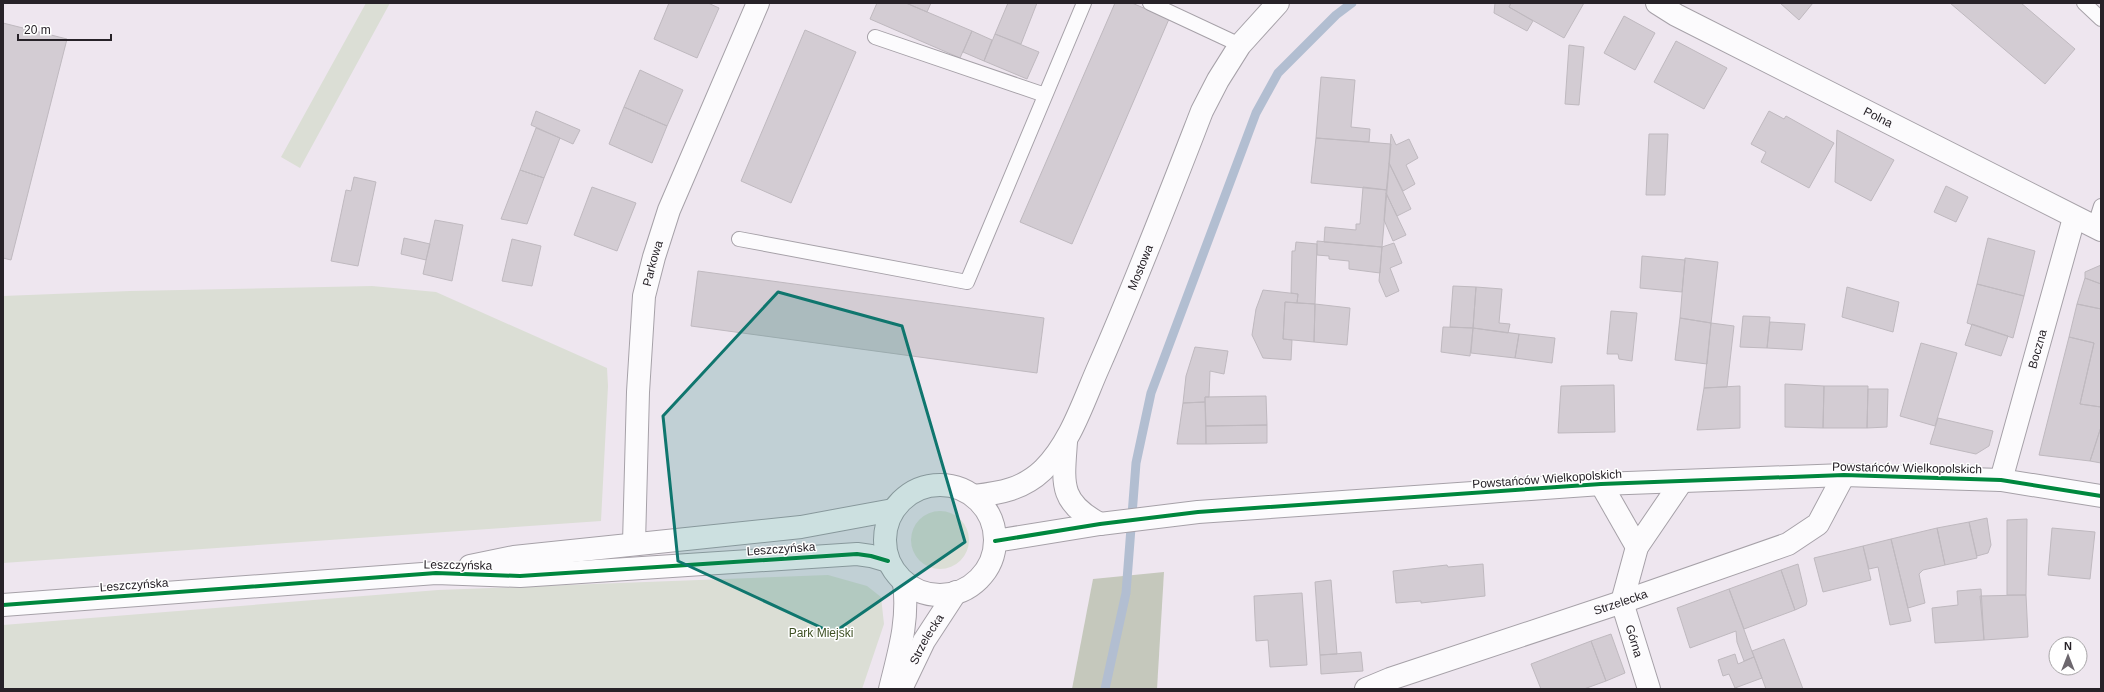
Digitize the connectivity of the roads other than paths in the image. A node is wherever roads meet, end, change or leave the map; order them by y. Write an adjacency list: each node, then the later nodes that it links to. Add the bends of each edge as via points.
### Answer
1 (758, 3): 25 (street, Parkowa, via 669,210 644,296)
2 (1084, 3): 10 (lane)
3 (1150, 3): 9 (lane)
4 (1278, 3): 9 (street, Mostowa)
5 (1656, 3): 12 (street, Polna)
6 (2084, 3): 7 (lane)
7 (2101, 18)
8 (875, 37): 10 (lane)
9 (1240, 45): 15 (street, Mostowa, via 1202,110 1124,309)
10 (1045, 95): 14 (lane, via 967,282)
11 (2101, 206): 13 (lane)
12 (2074, 218): 13 (street, Polna); 17 (street, Boczna)
13 (2098, 229)
14 (739, 239)
15 (1066, 442): 20 (street, Mostowa, via 1043,469 1021,486 1002,493); 23 (street, via 1066,490 1073,505 1085,516)
16 (1844, 476): 17 (street, Powstańców Wielkopolskich); 18 (street, Powstańców Wielkopolskich); 31 (street, Strzelecka, via 1818,524 1788,544)
17 (2001, 480): 21 (street, Powstańców Wielkopolskich)
18 (1682, 481): 19 (street, Powstańców Wielkopolskich); 26 (street)
19 (1601, 484): 23 (street, Powstańców Wielkopolskich, via 1198,512); 26 (street)
20 (974, 496): 22 (street, via 958,487 940,484 921,487 905,496); 24 (street, via 986,509 993,524)
21 (2101, 496)
22 (893, 510): 25 (street, Leszczyńska, via 801,527); 27 (street, via 886,526 884,544)
23 (1100, 524): 24 (street, Powstańców Wielkopolskich)
24 (995, 542): 30 (street, via 988,568 974,583)
25 (634, 543): 28 (street, Leszczyńska, via 514,557)
26 (1637, 547): 31 (street)
27 (888, 561): 28 (street, Leszczyńska, via 858,554 520,576); 29 (street)
28 (436, 573): 32 (street, Leszczyńska)
29 (904, 583): 30 (street, via 929,594 943,595); 33 (street, Strzelecka, via 907,604 904,632)
30 (956, 592): 34 (street, Strzelecka, via 924,641)
31 (1622, 602): 35 (street, Strzelecka); 36 (street, Górna)
32 (3, 605)
33 (890, 689)
34 (901, 689)
35 (1366, 689)
36 (1649, 689)

